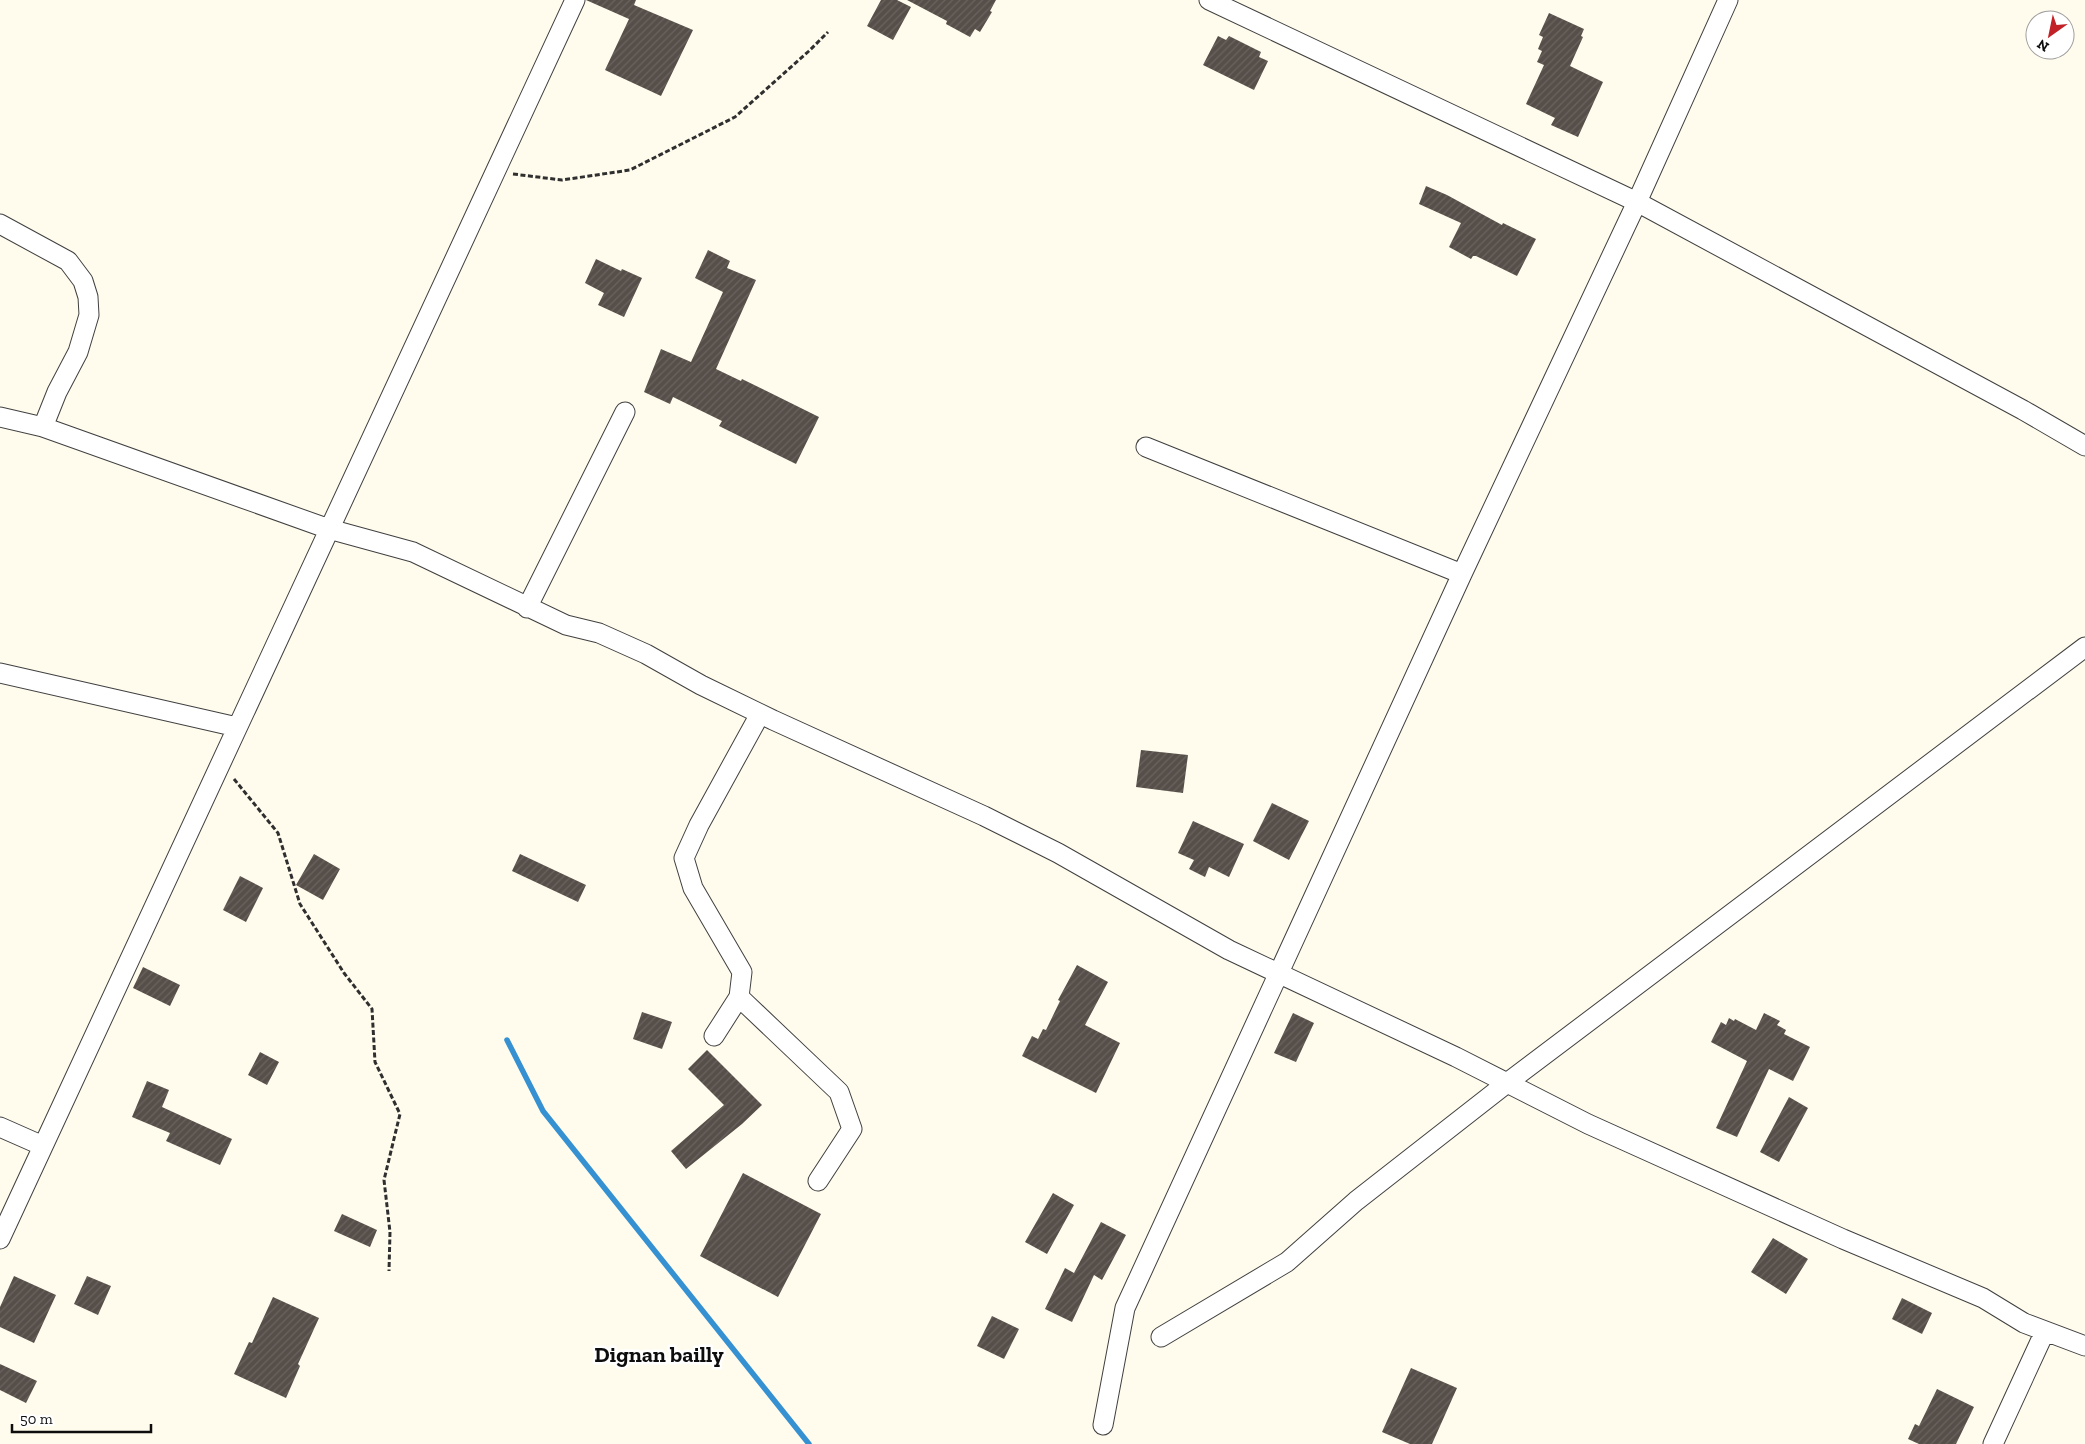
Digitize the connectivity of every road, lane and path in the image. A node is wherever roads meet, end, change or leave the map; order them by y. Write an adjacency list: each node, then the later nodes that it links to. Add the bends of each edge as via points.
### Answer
1 (574, 0): 5 (street)
2 (1209, 0): 6 (street)
3 (1728, 0): 6 (street)
4 (828, 32): 5 (path, via 735,117 630,170 562,180)
5 (495, 172): 13 (street)
6 (1637, 202): 11 (street); 14 (street)
7 (0, 224): 10 (street, via 68,262 83,281 88,297 89,315 78,352)
8 (625, 412): 15 (street)
9 (0, 418): 10 (street)
10 (43, 427): 13 (street)
11 (2085, 446)
12 (1146, 447): 14 (street)
13 (329, 529): 15 (street, via 414,552); 19 (street)
14 (1462, 574): 21 (street)
15 (527, 608): 18 (street, via 566,625 599,632)
16 (2085, 647): 24 (street)
17 (0, 672): 19 (street)
18 (760, 714): 21 (street, via 1058,853 1229,950); 22 (street, via 684,858 692,888 742,972)
19 (237, 727): 20 (street)
20 (221, 763): 26 (street); 29 (path, via 278,833 300,904 344,973 372,1009 375,1062 400,1114 384,1180 390,1232)
21 (1279, 973): 24 (street); 33 (street, via 1125,1308)
22 (739, 997): 23 (street); 27 (street, via 839,1092 852,1130)
23 (714, 1036)
24 (1507, 1083): 30 (street, via 1588,1124 1983,1298 2024,1324); 31 (street, via 1356,1201 1287,1262)
25 (0, 1127): 26 (street)
26 (43, 1146): 28 (street)
27 (818, 1181)
28 (0, 1239)
29 (389, 1271)
30 (2045, 1331): 32 (street); 34 (street)
31 (1161, 1337)
32 (2085, 1346)
33 (1102, 1425)
34 (1993, 1444)

